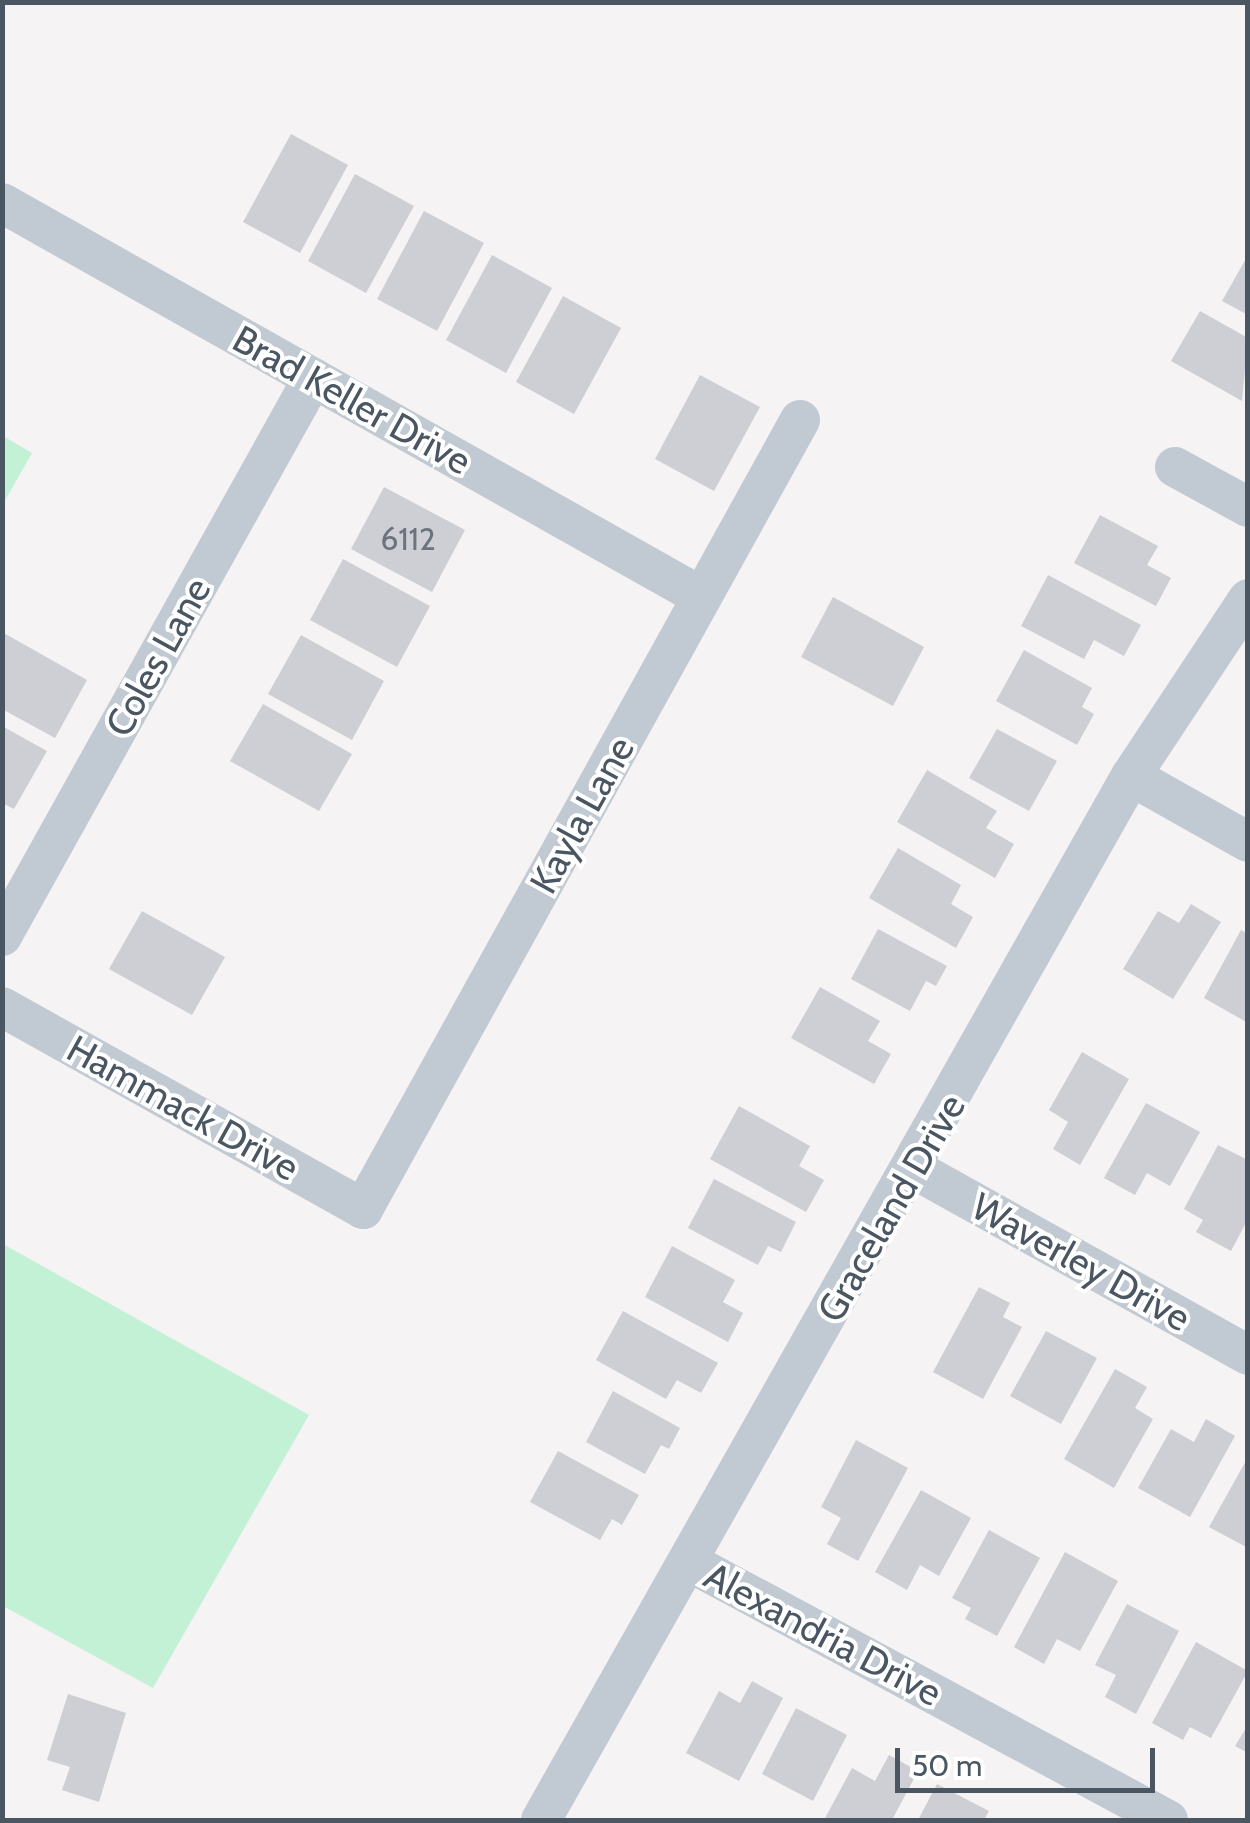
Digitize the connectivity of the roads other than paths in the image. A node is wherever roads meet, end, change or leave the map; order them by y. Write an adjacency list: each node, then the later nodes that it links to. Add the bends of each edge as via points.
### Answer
1 (2, 203): 2 (street, Brad Keller Drive)
2 (313, 378): 6 (street, Brad Keller Drive); 10 (street, Coles Lane)
3 (800, 420): 6 (street, Kayla Lane)
4 (1175, 467): 5 (street)
5 (1248, 507)
6 (702, 598): 13 (street, Kayla Lane)
7 (1248, 599): 8 (street, Graceland Drive)
8 (1131, 776): 9 (street); 12 (street, Graceland Drive)
9 (1248, 842)
10 (2, 936)
11 (2, 1008): 13 (street, Hammack Drive)
12 (914, 1169): 14 (street, Waverley Drive); 15 (street, Graceland Drive)
13 (363, 1209)
14 (1248, 1354)
15 (689, 1562): 16 (street, Graceland Drive); 17 (street, Alexandria Drive)
16 (541, 1820)
17 (1168, 1820)

